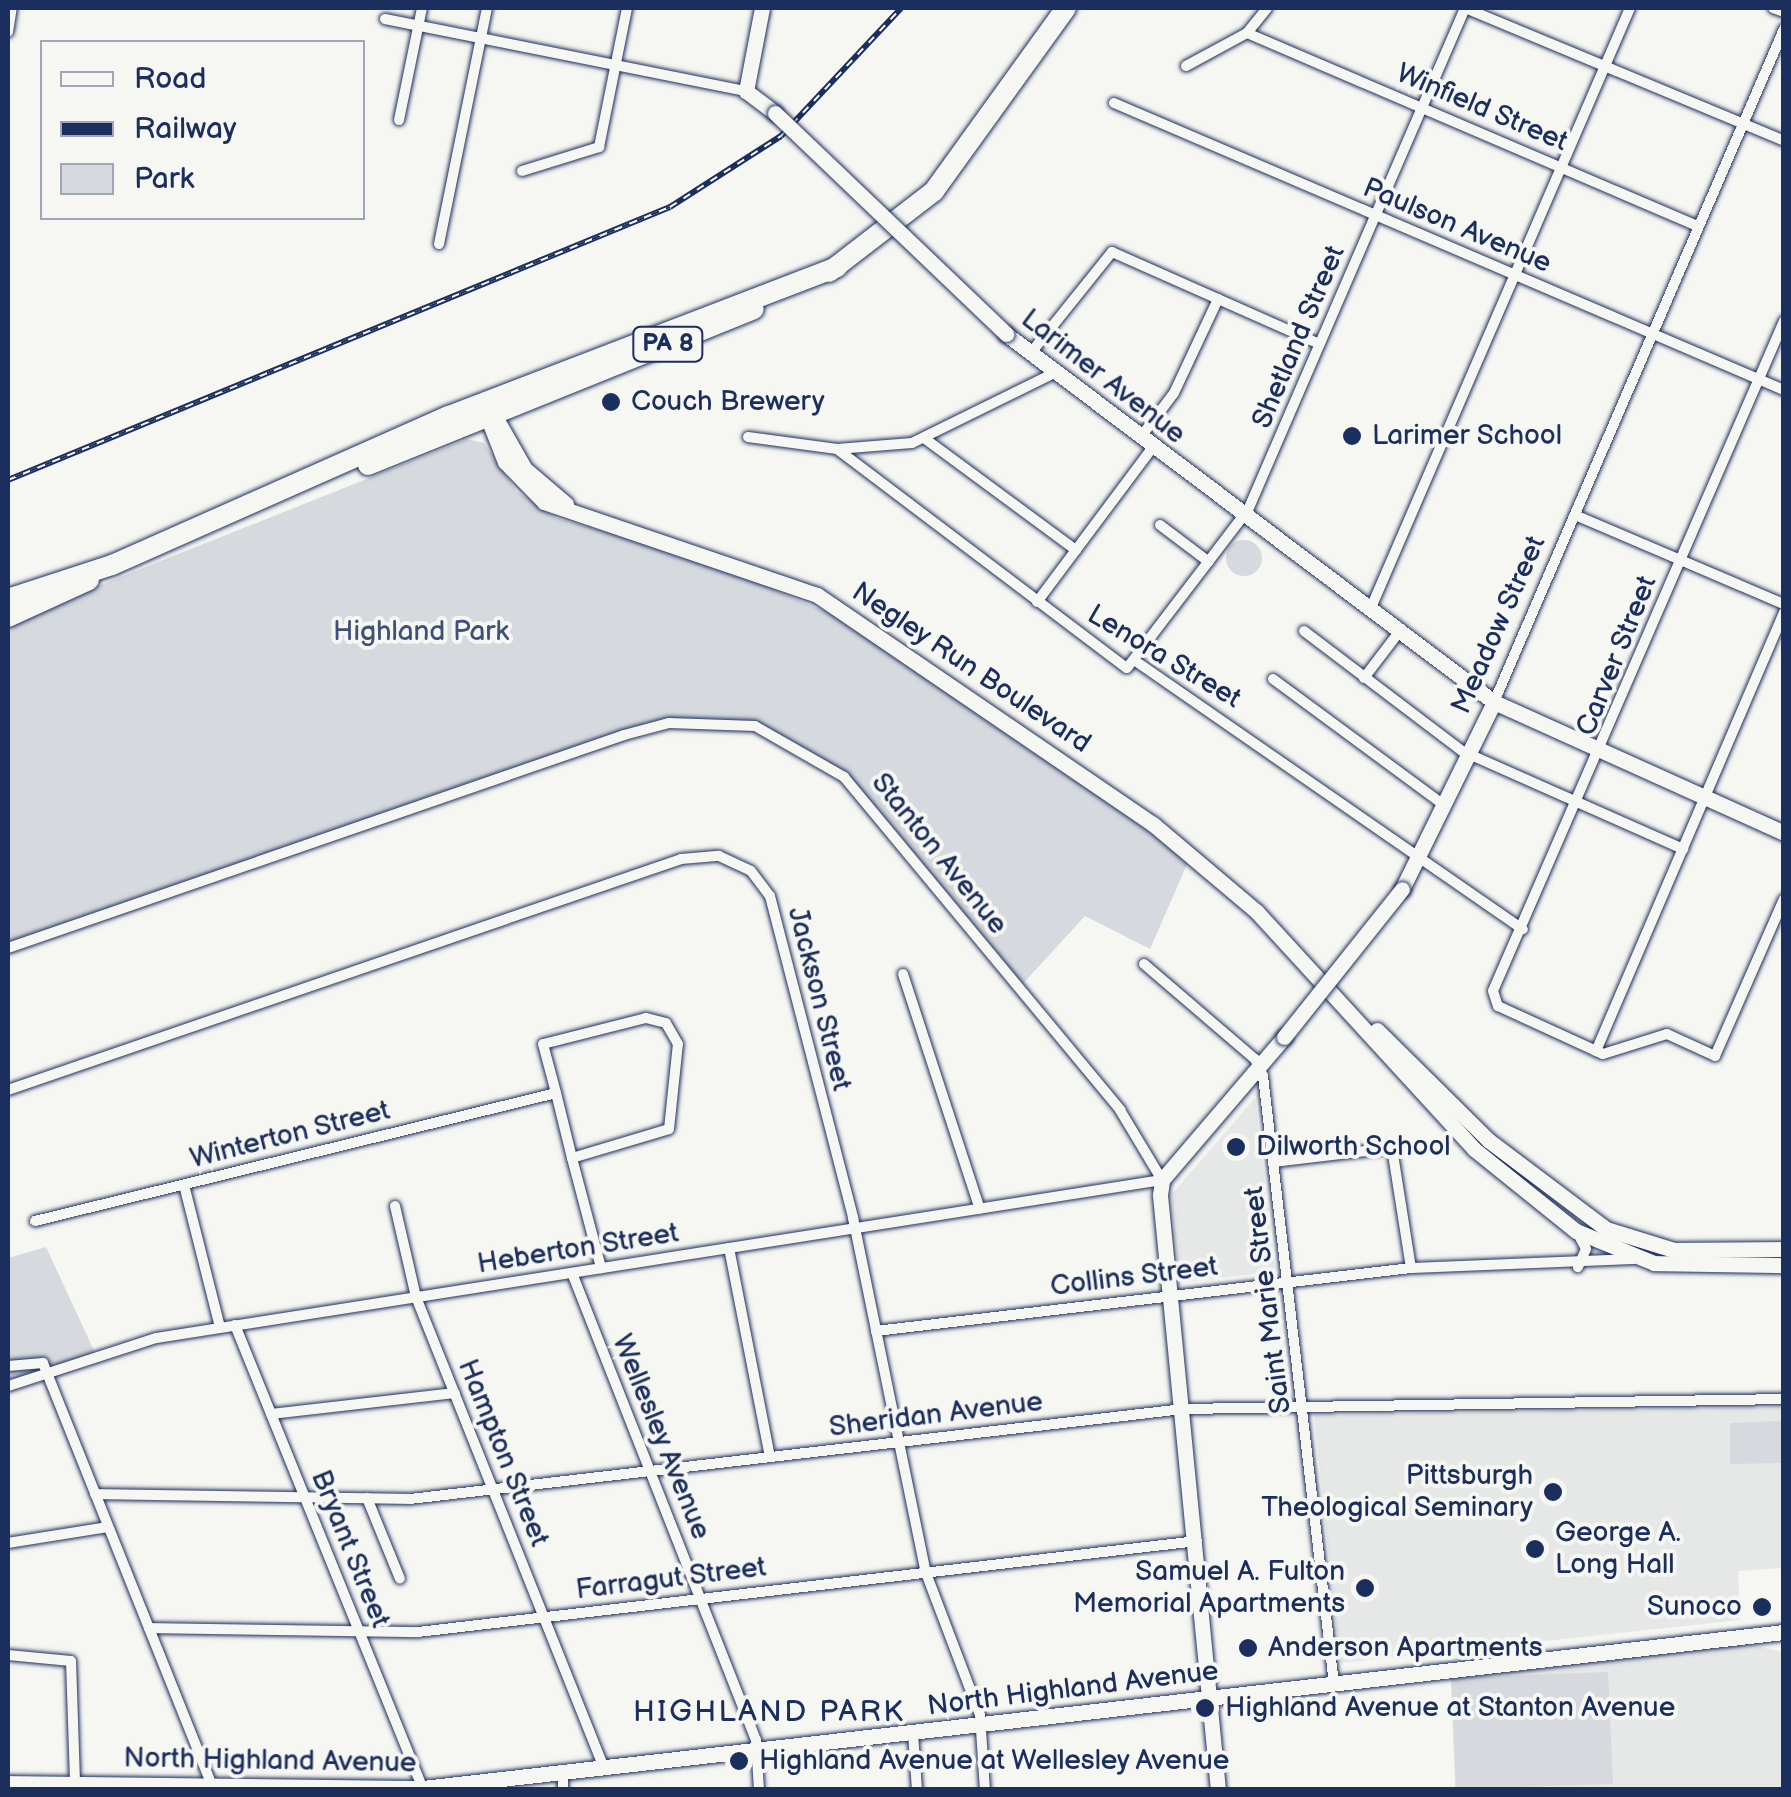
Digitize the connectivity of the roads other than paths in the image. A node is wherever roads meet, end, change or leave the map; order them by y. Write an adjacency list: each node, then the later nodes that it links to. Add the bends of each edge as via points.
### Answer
1 (422, 8): 13 (street)
2 (487, 8): 17 (street)
3 (627, 8): 18 (street)
4 (762, 8): 21 (main road)
5 (1066, 8): 41 (highway, PA 8, via 934,191 836,267)
6 (1266, 8): 16 (street)
7 (1465, 8): 20 (street); 23 (street, Shetland Street)
8 (1630, 8): 20 (street)
9 (1773, 8): 10 (street)
10 (1784, 12)
11 (10, 15): 15 (street)
12 (385, 19): 13 (street, Larimer Avenue)
13 (419, 25): 17 (street, Larimer Avenue); 24 (street)
14 (1784, 30): 25 (street, Meadow Street)
15 (8, 32)
16 (1248, 33): 19 (street); 23 (street, Winfield Street)
17 (482, 37): 18 (street, Larimer Avenue); 31 (street)
18 (615, 64): 21 (street, Larimer Avenue); 28 (street, via 599,147)
19 (1186, 66)
20 (1605, 66): 25 (street); 27 (street)
21 (746, 91): 37 (main road, Larimer Avenue, bridge)
22 (1114, 103): 29 (street, Paulson Avenue)
23 (1422, 108): 27 (street, Winfield Street); 29 (street, Shetland Street)
24 (399, 120)
25 (1742, 124): 26 (street); 30 (street, Meadow Street)
26 (1784, 141)
27 (1562, 167): 30 (street, Winfield Street); 32 (street)
28 (522, 171)
29 (1376, 216): 32 (street, Paulson Avenue); 36 (street, Shetland Street)
30 (1698, 226): 35 (street, Meadow Street)
31 (439, 244)
32 (1515, 275): 35 (street, Paulson Avenue); 56 (street)
33 (1218, 299): 36 (street); 37 (street, via 1112,252); 44 (street)
34 (1784, 321): 39 (street, Carver Street)
35 (1652, 334): 39 (street, Paulson Avenue); 46 (street, Meadow Street)
36 (1320, 344): 47 (street, Shetland Street)
37 (1030, 354): 38 (main road, Larimer Avenue)
38 (1054, 373): 43 (street); 44 (main road, Larimer Avenue)
39 (1758, 380): 40 (street, Paulson Avenue); 50 (street, Carver Street)
40 (1784, 390)
41 (489, 411): 52 (highway, PA 8); 90 (main road, Negley Run Boulevard, via 510,470 544,502 817,595 1153,824 1258,912 1474,1149); 92 (main road, Negley Run Boulevard, via 520,463 556,499 821,587 1158,818 1264,906 1488,1140 1582,1213 1650,1246)
42 (748, 437): 45 (street)
43 (924, 438): 45 (street); 49 (street)
44 (1146, 443): 47 (main road, Larimer Avenue); 49 (street)
45 (837, 449): 54 (street, Lenora Street)
46 (1575, 515): 50 (street); 64 (street, Meadow Street)
47 (1243, 516): 51 (street, Shetland Street); 56 (main road, Larimer Avenue)
48 (1160, 525): 51 (street)
49 (1076, 550): 54 (street)
50 (1681, 560): 55 (street); 65 (street, Carver Street)
51 (1208, 562): 61 (street, Shetland Street)
52 (112, 566): 53 (highway, PA 8); 58 (highway, PA 8)
53 (8, 599)
54 (1037, 602): 61 (street, Lenora Street, via 1127,668)
55 (1784, 604)
56 (1370, 610): 60 (main road, Larimer Avenue)
57 (1784, 613): 67 (street)
58 (8, 616)
59 (1304, 631): 62 (street)
60 (1399, 632): 62 (street); 64 (main road, Larimer Avenue)
61 (1134, 660): 72 (street, Lenora Street)
62 (1364, 678): 66 (street)
63 (1273, 679): 69 (street)
64 (1494, 702): 65 (main road, Larimer Avenue); 66 (main road, Meadow Street)
65 (1600, 751): 67 (main road, Larimer Avenue); 68 (street, Carver Street)
66 (1470, 755): 68 (street); 69 (main road, Meadow Street)
67 (1704, 798): 70 (main road, Larimer Avenue); 71 (street)
68 (1579, 803): 71 (street); 74 (street, Carver Street)
69 (1446, 806): 72 (main road, Meadow Street)
70 (1784, 833)
71 (1682, 849): 78 (street)
72 (1422, 860): 74 (street, Lenora Street); 79 (main road, Meadow Street, bridge)
73 (1784, 899): 78 (street, via 1715,1056 1667,1034)
74 (1524, 929): 78 (street, Carver Street, via 1493,991 1498,1006)
75 (8, 948): 84 (street, Stanton Avenue, via 624,736 669,723 755,726 844,777 1120,1110)
76 (1144, 964): 79 (street)
77 (903, 974): 87 (street)
78 (1596, 1051)
79 (1259, 1068): 83 (street, Saint Marie Street); 84 (main road, Meadow Street)
80 (8, 1090): 89 (street, Jackson Street, via 681,859 719,856 751,871 770,896)
81 (556, 1093): 82 (street); 82 (street, via 543,1044 646,1018 666,1023 678,1044 668,1128); 85 (street, Winterton Street)
82 (572, 1158): 96 (street)
83 (1274, 1162): 97 (street, via 1388,1148 1397,1158); 99 (street, Saint Marie Street)
84 (1162, 1180): 87 (street, Heberton Street); 100 (main road, Stanton Avenue)
85 (184, 1185): 88 (street, Winterton Street); 103 (street)
86 (395, 1206): 101 (street, Hampton Street)
87 (980, 1209): 89 (street, Heberton Street)
88 (35, 1221)
89 (855, 1229): 91 (street, Heberton Street); 104 (street, Jackson Street)
90 (1576, 1230): 93 (main road, Negley Run Boulevard); 95 (street, via 1586,1250)
91 (729, 1248): 96 (street, Heberton Street); 114 (street)
92 (1784, 1249)
93 (1634, 1259): 94 (main road, Negley Run Boulevard); 95 (street, Collins Street)
94 (1784, 1265)
95 (1578, 1267): 97 (street, Collins Street)
96 (601, 1268): 98 (street, Heberton Street)
97 (1411, 1268): 99 (street, Collins Street)
98 (572, 1272): 101 (street, Heberton Street); 115 (street, Wellesley Avenue)
99 (1288, 1282): 100 (street, Collins Street); 110 (street, Saint Marie Street)
100 (1170, 1295): 104 (street, Collins Street); 111 (main road, Stanton Avenue)
101 (416, 1297): 102 (street, Heberton Street); 108 (street, Hampton Street)
102 (235, 1325): 103 (street, Heberton Street); 112 (street, Bryant Street)
103 (220, 1327): 106 (street, Heberton Street)
104 (876, 1330): 113 (street, Jackson Street)
105 (8, 1366): 106 (street, via 38,1360)
106 (47, 1374): 107 (street, Heberton Street); 117 (street)
107 (8, 1386)
108 (454, 1393): 112 (street); 116 (street, Hampton Street)
109 (1784, 1399): 110 (street, Sheridan Avenue)
110 (1303, 1408): 111 (street, Sheridan Avenue); 131 (street, Saint Marie Street)
111 (1184, 1409): 113 (street, Sheridan Avenue); 121 (main road, Stanton Avenue)
112 (271, 1414): 118 (street, Bryant Street)
113 (899, 1442): 114 (street, Sheridan Avenue); 123 (street, Jackson Street)
114 (770, 1457): 115 (street, Sheridan Avenue)
115 (650, 1470): 116 (street, Sheridan Avenue); 125 (street, Wellesley Avenue)
116 (492, 1489): 119 (street, Sheridan Avenue); 126 (street, Hampton Street)
117 (95, 1494): 118 (street, Sheridan Avenue); 120 (street)
118 (305, 1497): 119 (street, Sheridan Avenue); 128 (street, Bryant Street)
119 (367, 1498): 124 (street)
120 (108, 1527): 122 (street); 127 (street)
121 (1198, 1541): 123 (street, Farragut Street); 132 (main road, Stanton Avenue)
122 (8, 1543)
123 (926, 1573): 125 (street, Farragut Street); 133 (street, Jackson Street)
124 (400, 1580)
125 (700, 1598): 126 (street, Farragut Street); 135 (street, Wellesley Avenue)
126 (544, 1618): 128 (street, Farragut Street); 136 (street, Hampton Street)
127 (149, 1628): 128 (street, Farragut Street); 141 (street)
128 (358, 1631): 144 (street, Bryant Street)
129 (1784, 1632): 131 (main road, North Highland Avenue)
130 (8, 1655): 139 (street, via 71,1661)
131 (1334, 1684): 132 (main road, North Highland Avenue)
132 (1216, 1697): 133 (main road, North Highland Avenue); 148 (main road, Stanton Avenue)
133 (981, 1725): 134 (main road, North Highland Avenue); 147 (street, Jackson Street)
134 (913, 1733): 135 (main road, North Highland Avenue); 146 (street)
135 (757, 1751): 136 (main road, North Highland Avenue); 145 (street, Wellesley Avenue)
136 (604, 1768): 137 (main road, North Highland Avenue)
137 (563, 1781): 144 (main road, North Highland Avenue)
138 (8, 1783): 140 (main road, North Highland Avenue)
139 (75, 1784): 140 (main road, North Highland Avenue); 142 (main road, North Highland Avenue)
140 (57, 1786)
141 (212, 1786): 142 (main road, North Highland Avenue); 143 (main road, North Highland Avenue)
142 (180, 1787)
143 (308, 1788): 144 (main road, North Highland Avenue)
144 (424, 1789)
145 (759, 1790)
146 (917, 1790)
147 (985, 1790)
148 (1218, 1790)

